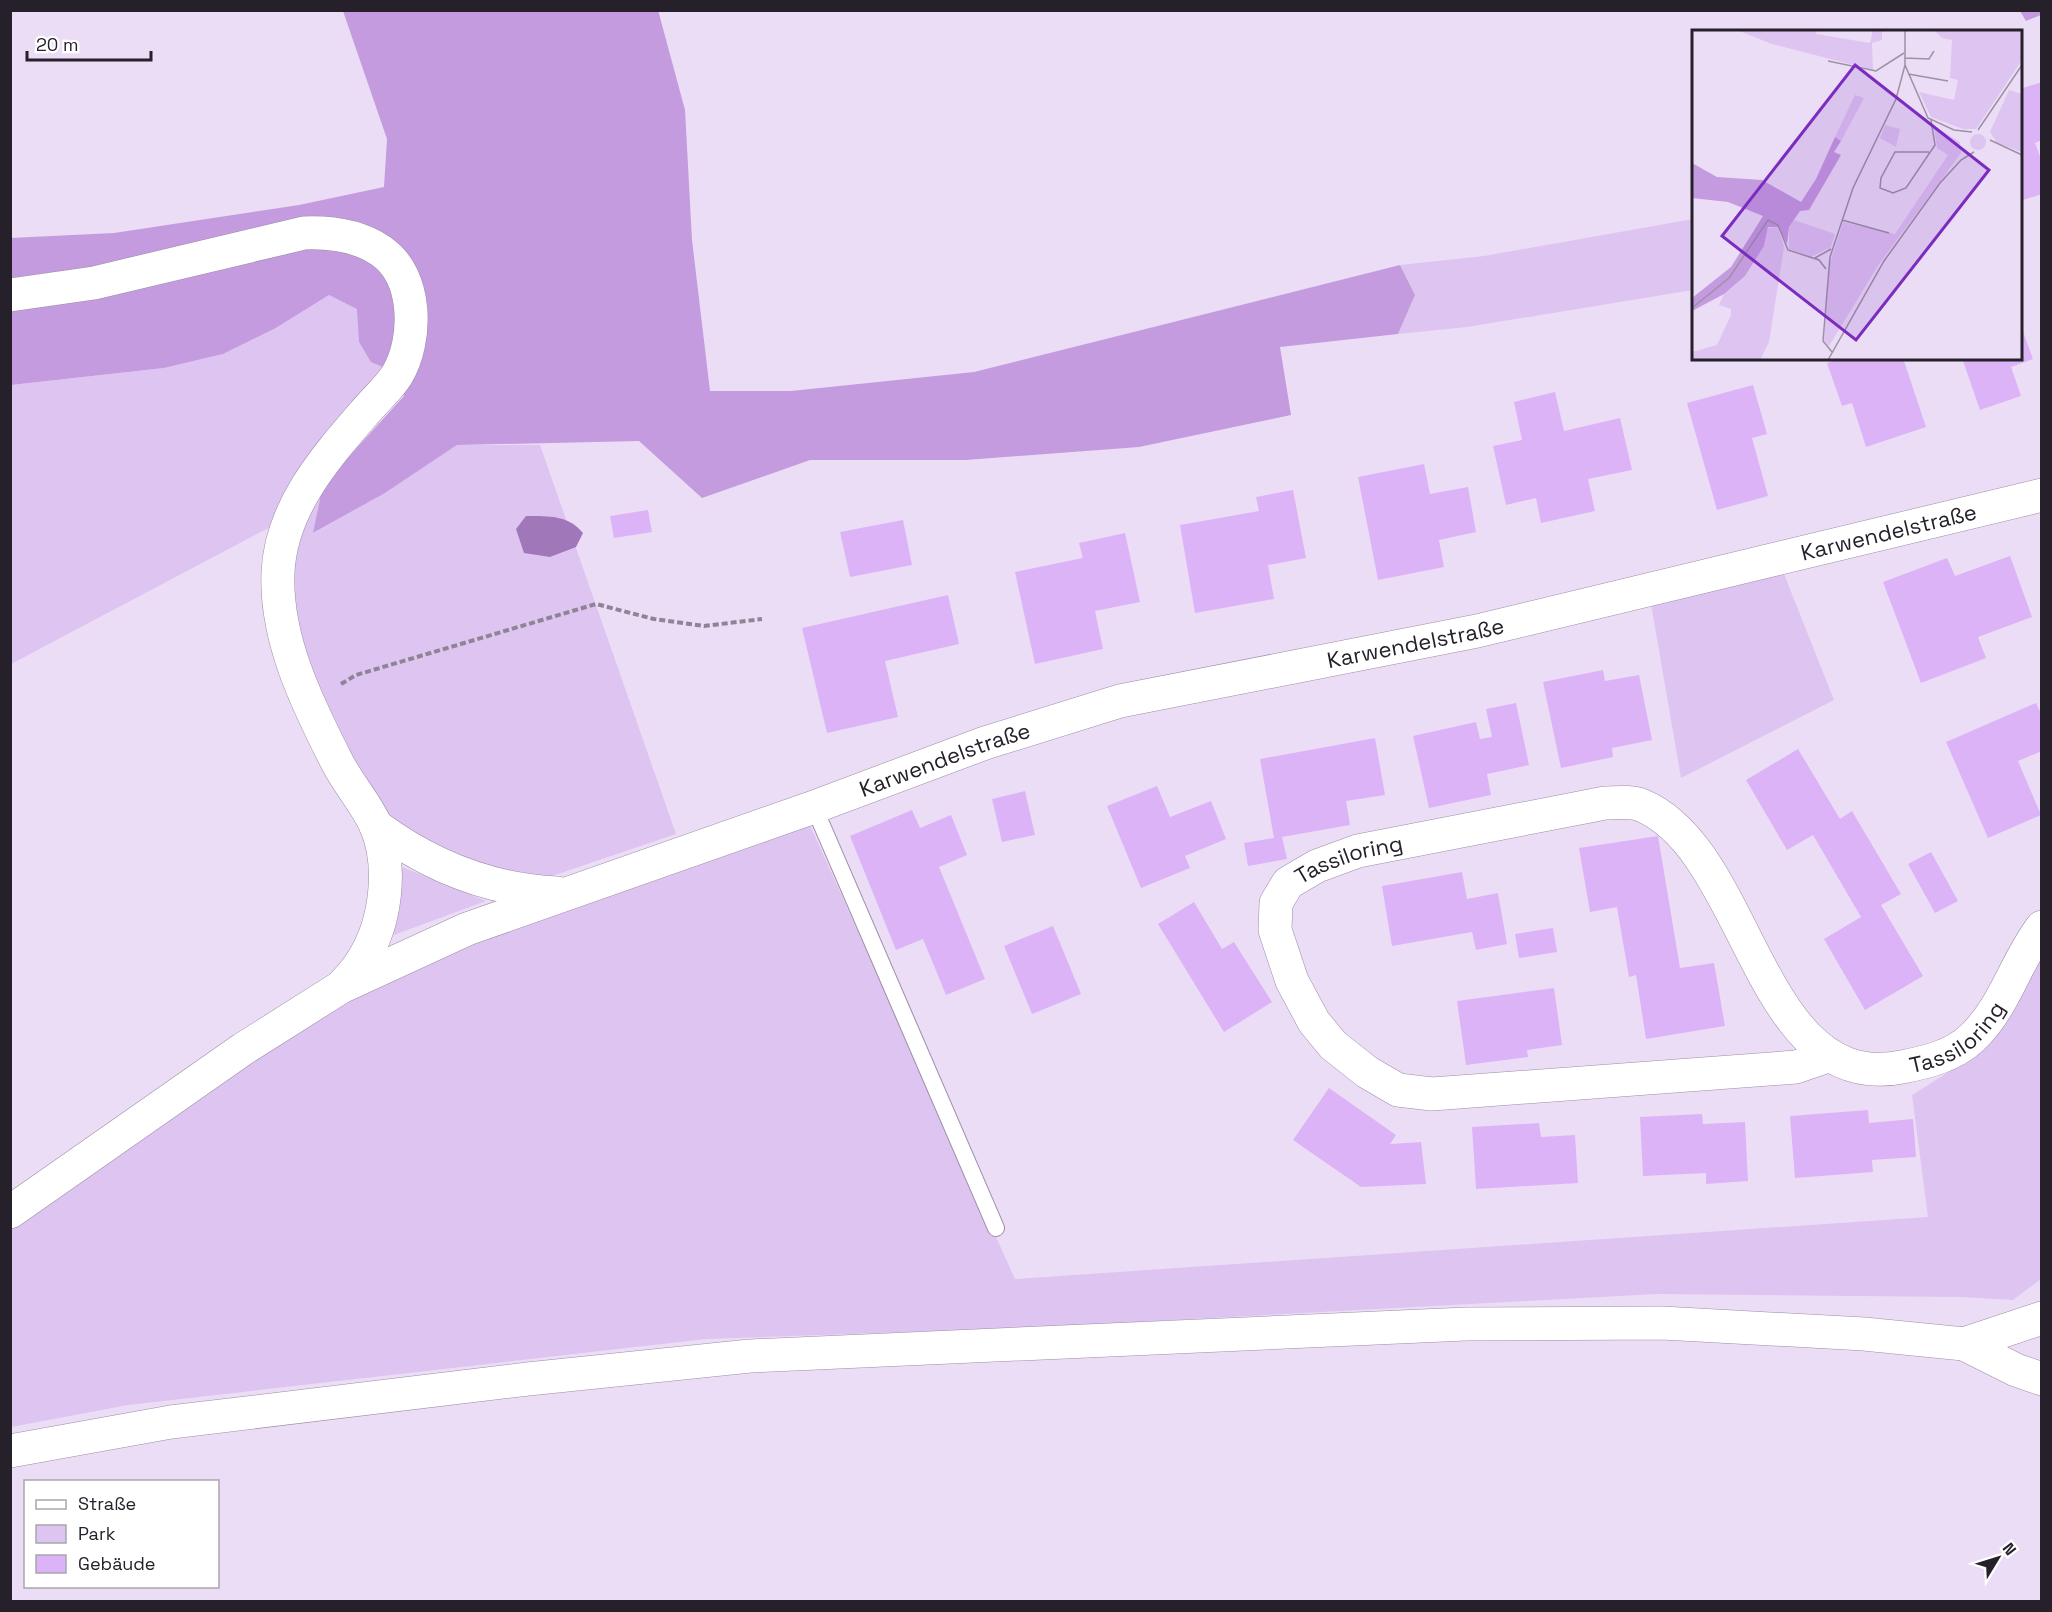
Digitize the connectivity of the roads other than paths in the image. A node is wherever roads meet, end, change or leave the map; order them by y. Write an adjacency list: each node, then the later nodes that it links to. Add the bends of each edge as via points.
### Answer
1 (10, 294): 4 (street, via 94,283 304,233 329,232 363,241 383,252 398,268 412,307 406,355 397,376 319,465 284,535 278,572 280,609 290,657 336,761)
2 (2042, 495): 3 (street, Karwendelstraße, via 1477,631 1120,701 985,743)
3 (805, 810): 5 (street, Karwendelstraße); 10 (lane)
4 (376, 826): 5 (street, via 403,846 484,882 527,891); 7 (street, via 386,883 382,905 362,961)
5 (564, 893): 7 (street, Karwendelstraße, via 467,929)
6 (2042, 927): 8 (street, Tassiloring, via 1985,1024 1950,1054 1888,1070 1860,1068)
7 (341, 987): 9 (street, via 243,1049)
8 (1828, 1056): 8 (street, Tassiloring, via 1796,1066 1432,1094 1398,1090 1333,1046 1314,1022 1292,981 1275,930 1276,903 1288,883 1317,866 1358,851 1605,803 1638,804 1660,815 1702,860 1781,1002)
9 (10, 1212)
10 (996, 1228)
11 (2042, 1318): 12 (street)
12 (1964, 1344): 13 (street); 14 (street, via 1864,1334 1662,1323 1512,1324 750,1356 171,1422)
13 (2042, 1379)
14 (10, 1451)

